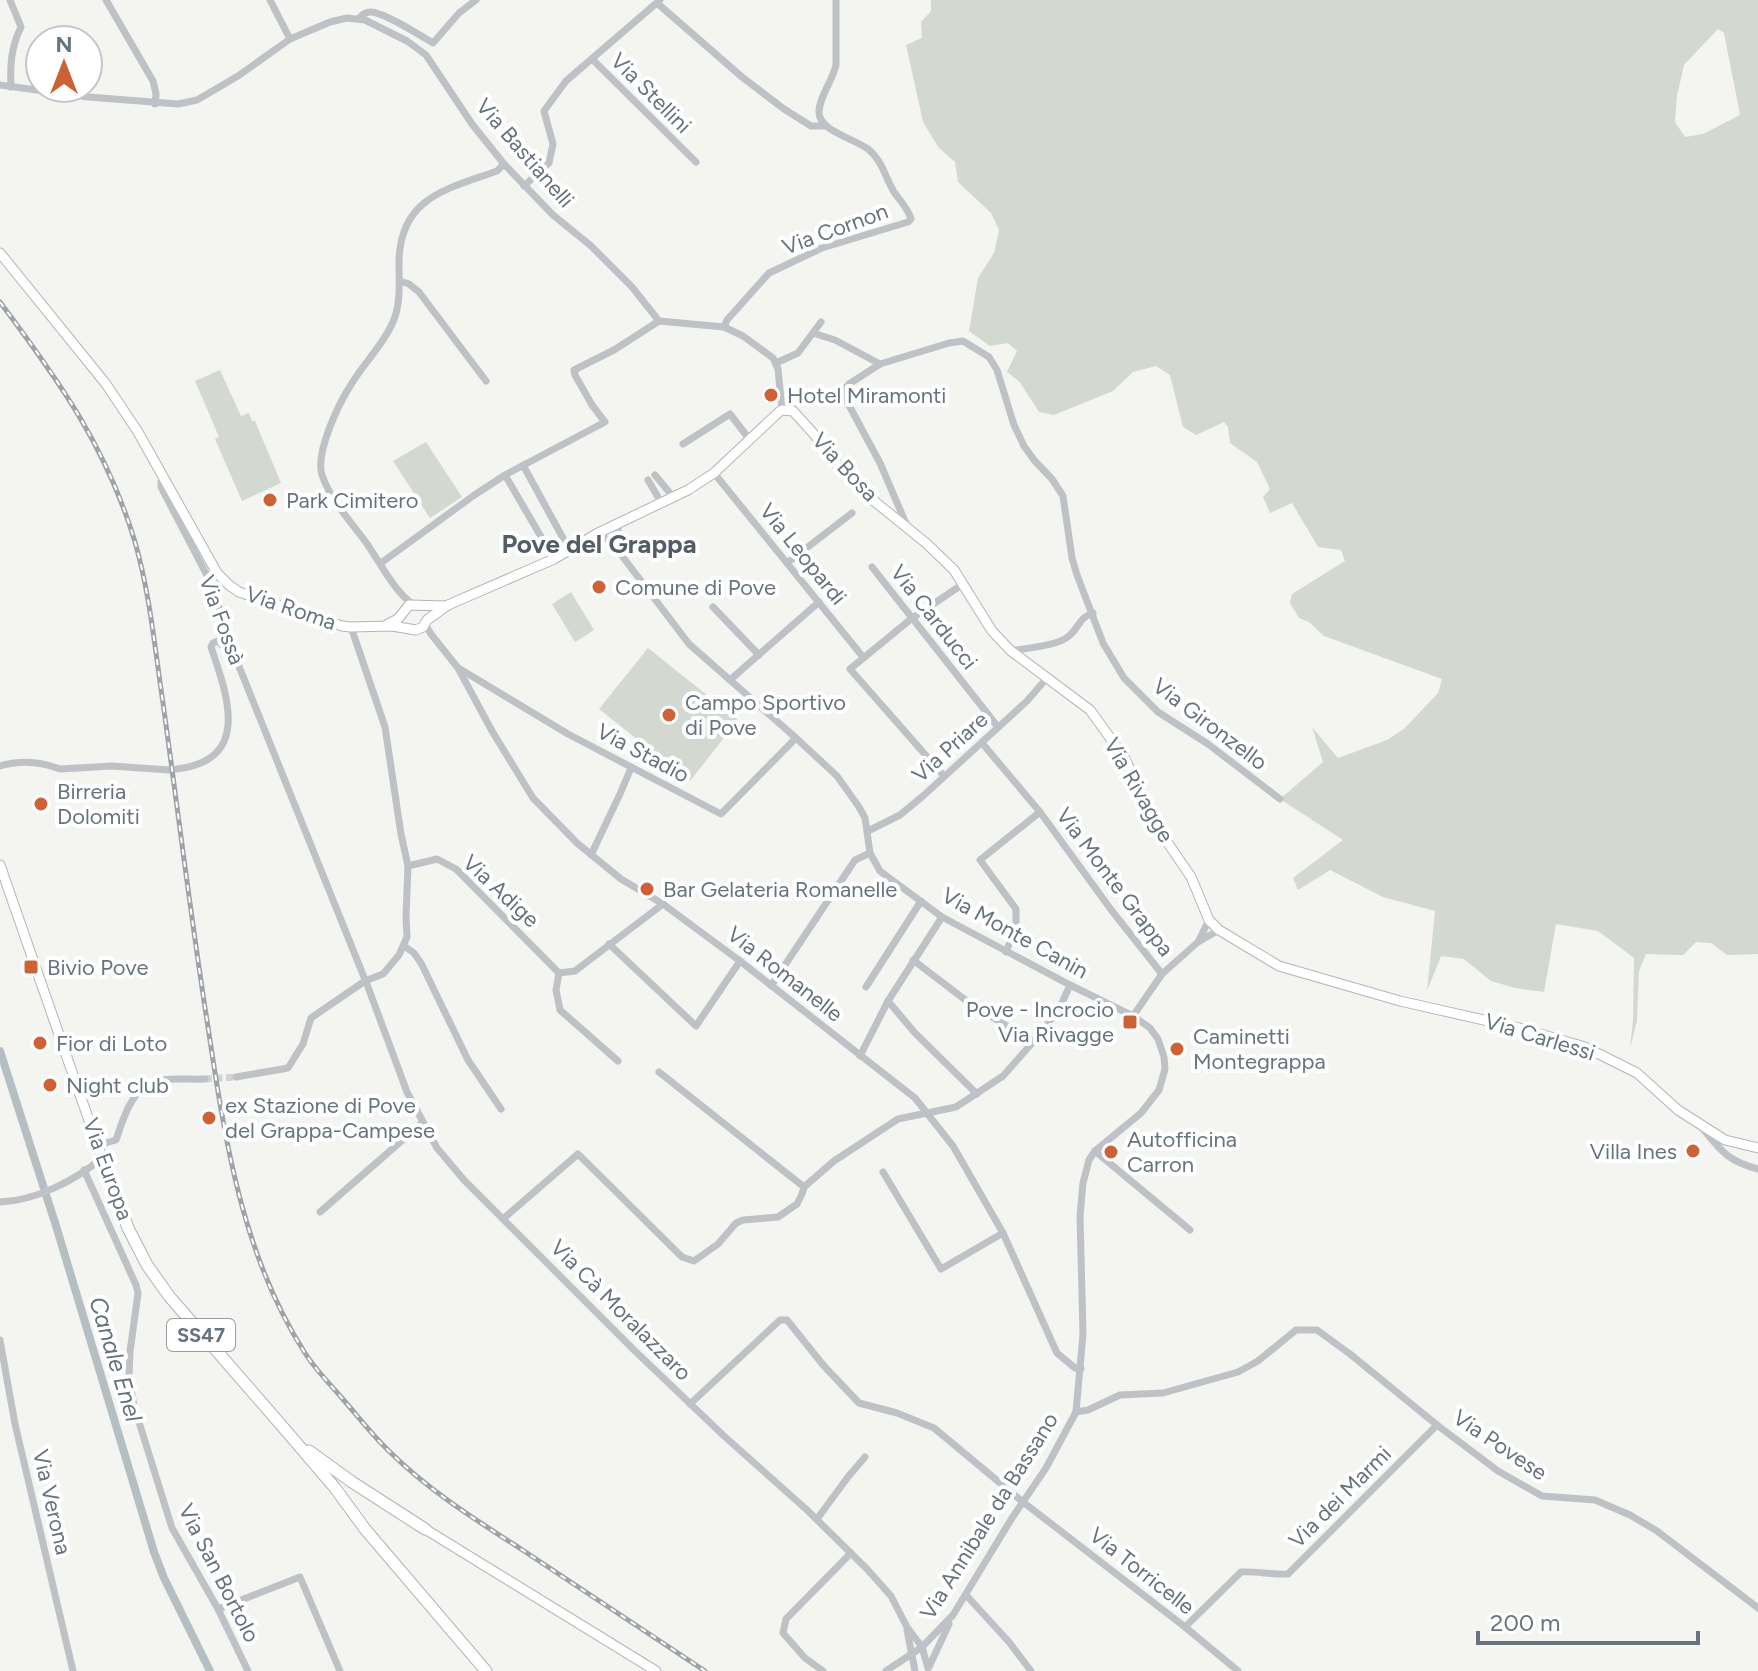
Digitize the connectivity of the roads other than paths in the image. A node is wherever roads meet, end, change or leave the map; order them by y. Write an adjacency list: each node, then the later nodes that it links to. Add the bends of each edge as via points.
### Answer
1 (10, 0): 13 (street, via 21,27 10,64)
2 (106, 0): 14 (street, via 153,81)
3 (270, 0): 10 (street)
4 (371, 0): 8 (street)
5 (476, 0): 8 (street, via 433,43)
6 (836, 0): 15 (street, via 836,65 818,112)
7 (658, 1): 11 (street); 15 (street, via 784,109 811,126)
8 (372, 11): 9 (street)
9 (359, 18): 10 (street, via 330,22); 17 (street, Via Bastianelli, via 426,55)
10 (290, 39): 14 (street, via 197,100)
11 (592, 59): 16 (street, Via Stellini); 18 (street, Via Stellini, via 566,81 544,111 553,144 549,163)
12 (0, 85): 13 (street)
13 (11, 87): 14 (street)
14 (155, 104)
15 (826, 126): 23 (street, Via Cornon, via 879,159 911,219 822,248 769,273)
16 (696, 162)
17 (504, 164): 18 (street, Via Bastianelli); 20 (street, via 421,204 402,238)
18 (524, 186): 21 (street, Via Bastianelli, via 590,245)
19 (0, 253): 34 (main road, Via Fossà, via 106,384)
20 (400, 281): 27 (street, via 419,292); 46 (street, via 395,319 350,385 327,435 321,470 326,486)
21 (659, 321): 23 (street); 31 (street, via 574,370 605,422)
22 (821, 322): 24 (street)
23 (724, 327): 25 (street)
24 (813, 333): 25 (street, via 798,353); 26 (street)
25 (776, 363): 28 (street)
26 (880, 364): 41 (street, Via Gironzello, via 849,384 844,396); 56 (street, Via Gironzello, via 963,341 989,357 1024,446 1063,496 1072,558)
27 (486, 381)
28 (782, 410): 29 (main road); 41 (main road, Via Bosa, via 793,411 844,472)
29 (750, 440): 30 (street, via 730,414); 32 (main road)
30 (683, 444)
31 (523, 465): 33 (street); 36 (street)
32 (714, 473): 35 (main road); 47 (street, Via Leopardi)
33 (505, 475): 38 (street); 46 (street)
34 (164, 479): 60 (main road, Via Roma, via 229,585); 71 (street, Via Fossà, via 161,487 212,585)
35 (674, 498): 37 (main road); 37 (street, via 651,477)
36 (542, 500): 38 (street); 43 (street)
37 (662, 504): 40 (main road)
38 (525, 509): 44 (street)
39 (852, 513): 47 (street)
40 (618, 524): 42 (main road); 45 (street)
41 (907, 526): 49 (main road, Via Bosa)
42 (598, 533): 43 (main road); 45 (street)
43 (570, 551): 44 (main road)
44 (554, 559): 53 (main road)
45 (625, 560): 70 (street, via 689,644)
46 (381, 563): 50 (street)
47 (787, 563): 51 (street, Via Leopardi)
48 (872, 567): 57 (street, Via Carducci)
49 (963, 584): 57 (street); 65 (main road, Via Rivagge)
50 (400, 594): 52 (street); 55 (street)
51 (819, 602): 66 (street); 67 (street, Via Leopardi)
52 (417, 605): 53 (main road); 55 (main road, Via Roma); 58 (main road, via 426,612)
53 (448, 605): 58 (main road)
54 (713, 607): 66 (street)
55 (402, 613): 59 (main road, Via Roma); 62 (main road, via 402,623)
56 (1093, 613): 65 (street, via 1062,640); 78 (street, Via Gironzello, via 1124,678 1147,702)
57 (911, 619): 67 (street); 72 (street, Via Carducci)
58 (426, 622): 62 (main road); 63 (street, Via Romanelle)
59 (383, 625): 61 (main road, Via Roma); 62 (main road, Via Roma)
60 (351, 627): 61 (main road, Via Roma); 64 (street)
61 (363, 627): 64 (street)
62 (412, 629): 63 (street)
63 (431, 634): 68 (street, Via Romanelle)
64 (358, 650): 84 (street, via 385,727)
65 (1011, 651): 69 (main road, Via Rivagge)
66 (759, 655): 70 (street)
67 (863, 657): 77 (street, via 850,669)
68 (458, 668): 76 (street, Via Stadio); 82 (street, Via Romanelle, via 533,798)
69 (1046, 679): 72 (street, Via Priare); 88 (main road, Via Rivagge, via 1090,710 1124,757)
70 (730, 680): 73 (street)
71 (250, 695): 75 (street, via 218,641 211,647 229,721 222,746 207,759 173,770 60,769 23,762); 99 (street, Via Fossà)
72 (998, 727): 74 (street, Via Priare)
73 (796, 738): 76 (street, Via Stadio, via 721,814); 80 (street, via 837,776)
74 (982, 743): 77 (street, Via Priare); 79 (street, Via Monte Grappa)
75 (0, 766)
76 (631, 768): 82 (street)
77 (944, 776): 80 (street, Via Priare, via 900,815)
78 (1280, 799)
79 (1040, 812): 93 (street, Via Monte Grappa, via 980,860 1016,909 1016,927); 98 (street, Via Monte Grappa)
80 (868, 831): 81 (street)
81 (870, 853): 85 (street, Via Monte Canin, via 880,871); 101 (street, via 855,860)
82 (591, 855): 86 (street, Via Romanelle)
83 (0, 865): 116 (main road, Via Europa / SS47)
84 (408, 866): 92 (street); 96 (street, Via Adige, via 437,859 456,869)
85 (921, 901): 87 (street, Via Monte Canin); 102 (street)
86 (663, 904): 91 (street); 95 (street, Via Romanelle)
87 (942, 917): 93 (street, Via Monte Canin); 94 (street)
88 (1209, 920): 89 (main road, Via Rivagge); 90 (street)
89 (1219, 930): 90 (street); 97 (main road, Via Rivagge, via 1263,958)
90 (1198, 942): 98 (street)
91 (609, 944): 95 (street, via 696,1026); 96 (street, via 575,971)
92 (404, 946): 99 (street, via 383,974); 112 (street, via 421,963 468,1060)
93 (1006, 952): 100 (street, Via Monte Canin)
94 (913, 960): 103 (street); 105 (street, via 972,1005)
95 (740, 961): 101 (street, Via Romanelle)
96 (559, 973): 107 (street, via 560,1010)
97 (1300, 973): 115 (main road, Via Carlessi, via 1585,1047 1637,1073)
98 (1162, 974): 104 (street)
99 (365, 981): 109 (street, via 311,1018 288,1068); 114 (street, Via Cà Moralazzaro)
100 (1070, 985): 104 (street, Via Monte Canin); 105 (street)
101 (771, 986): 106 (street, Via Romanelle)
102 (866, 987)
103 (888, 1001): 106 (street); 111 (street)
104 (1133, 1016): 118 (street, via 1158,1039 1163,1080 1141,1113)
105 (1034, 1042): 111 (street, via 1009,1071)
106 (860, 1056): 113 (street, Via Romanelle)
107 (618, 1061)
108 (659, 1072): 123 (street)
109 (236, 1077)
110 (205, 1079): 116 (street, via 147,1085 132,1101 116,1140)
111 (977, 1094): 113 (street, via 956,1107)
112 (501, 1109)
113 (926, 1112): 123 (street, via 898,1119); 128 (street, Via Romanelle, via 953,1146)
114 (422, 1123): 125 (street); 126 (street, Via Cà Moralazzaro, via 437,1148)
115 (1698, 1123): 117 (main road, Via Carlessi, via 1725,1140); 120 (street, via 1724,1155)
116 (98, 1145): 119 (main road, Via Europa / SS47)
117 (1758, 1148)
118 (1095, 1151): 127 (street); 130 (street, Via Annibale da Bassano, via 1083,1183 1080,1216)
119 (102, 1158): 121 (street); 134 (highway, Via Europa / SS47, via 128,1228 154,1276)
120 (1758, 1169)
121 (84, 1170): 124 (street, via 52,1190); 143 (street, Via San Bortolo, via 138,1293 129,1377 134,1406 172,1528)
122 (883, 1172): 128 (street, via 941,1269)
123 (804, 1187): 126 (street, via 797,1204 778,1217 736,1223 694,1261 682,1257 578,1154)
124 (0, 1202)
125 (320, 1212)
126 (503, 1219): 131 (street, Via Cà Moralazzaro)
127 (1190, 1230)
128 (1003, 1233): 130 (street, Via Romanelle, via 1057,1353)
129 (0, 1340): 151 (street, Via Verona)
130 (1081, 1369): 132 (street, Via Annibale da Bassano)
131 (690, 1404): 137 (street, Via Torricelle, via 780,1320 787,1320 859,1403 934,1428); 138 (street, Via Cà Moralazzaro)
132 (1076, 1412): 133 (street, Via Povese, via 1120,1395 1163,1393 1238,1372 1296,1330 1317,1330); 137 (street, Via Annibale da Bassano)
133 (1437, 1425): 142 (street, Via Povese, via 1542,1496 1595,1500 1630,1515); 146 (street, Via dei Marmi, via 1288,1574 1241,1572)
134 (288, 1433): 136 (highway, SS47); 139 (highway)
135 (865, 1457): 138 (street)
136 (335, 1488): 147 (highway, SS47); 156 (highway, SS47)
137 (1023, 1502): 141 (street, Via Annibale da Bassano); 146 (street, Via Torricelle)
138 (817, 1519): 140 (street, Via Cà Moralazzaro)
139 (425, 1529): 157 (main road)
140 (851, 1553): 145 (street, Via Cà Moralazzaro, via 891,1596); 158 (street, via 786,1619 783,1633)
141 (966, 1595): 144 (street, Via Annibale da Bassano); 161 (street)
142 (1758, 1608)
143 (218, 1609): 152 (street, Via San Bortolo); 153 (street, via 300,1577)
144 (953, 1615): 148 (street, Via Annibale da Bassano); 150 (street)
145 (907, 1627): 148 (street, Via Cà Moralazzaro); 149 (street, Via Cà Moralazzaro)
146 (1185, 1627): 162 (street, Via Torricelle)
147 (460, 1639): 154 (highway); 155 (highway, SS47)
148 (922, 1647): 149 (street, Via Annibale da Bassano); 150 (street)
149 (911, 1654): 159 (street, Via Annibale da Bassano); 160 (street, Via Cà Moralazzaro)
150 (928, 1670)
151 (73, 1671)
152 (248, 1671)
153 (340, 1671)
154 (477, 1671)
155 (486, 1671)
156 (496, 1671)
157 (656, 1671)
158 (823, 1671)
159 (886, 1671)
160 (915, 1671)
161 (1031, 1671)
162 (1238, 1671)

